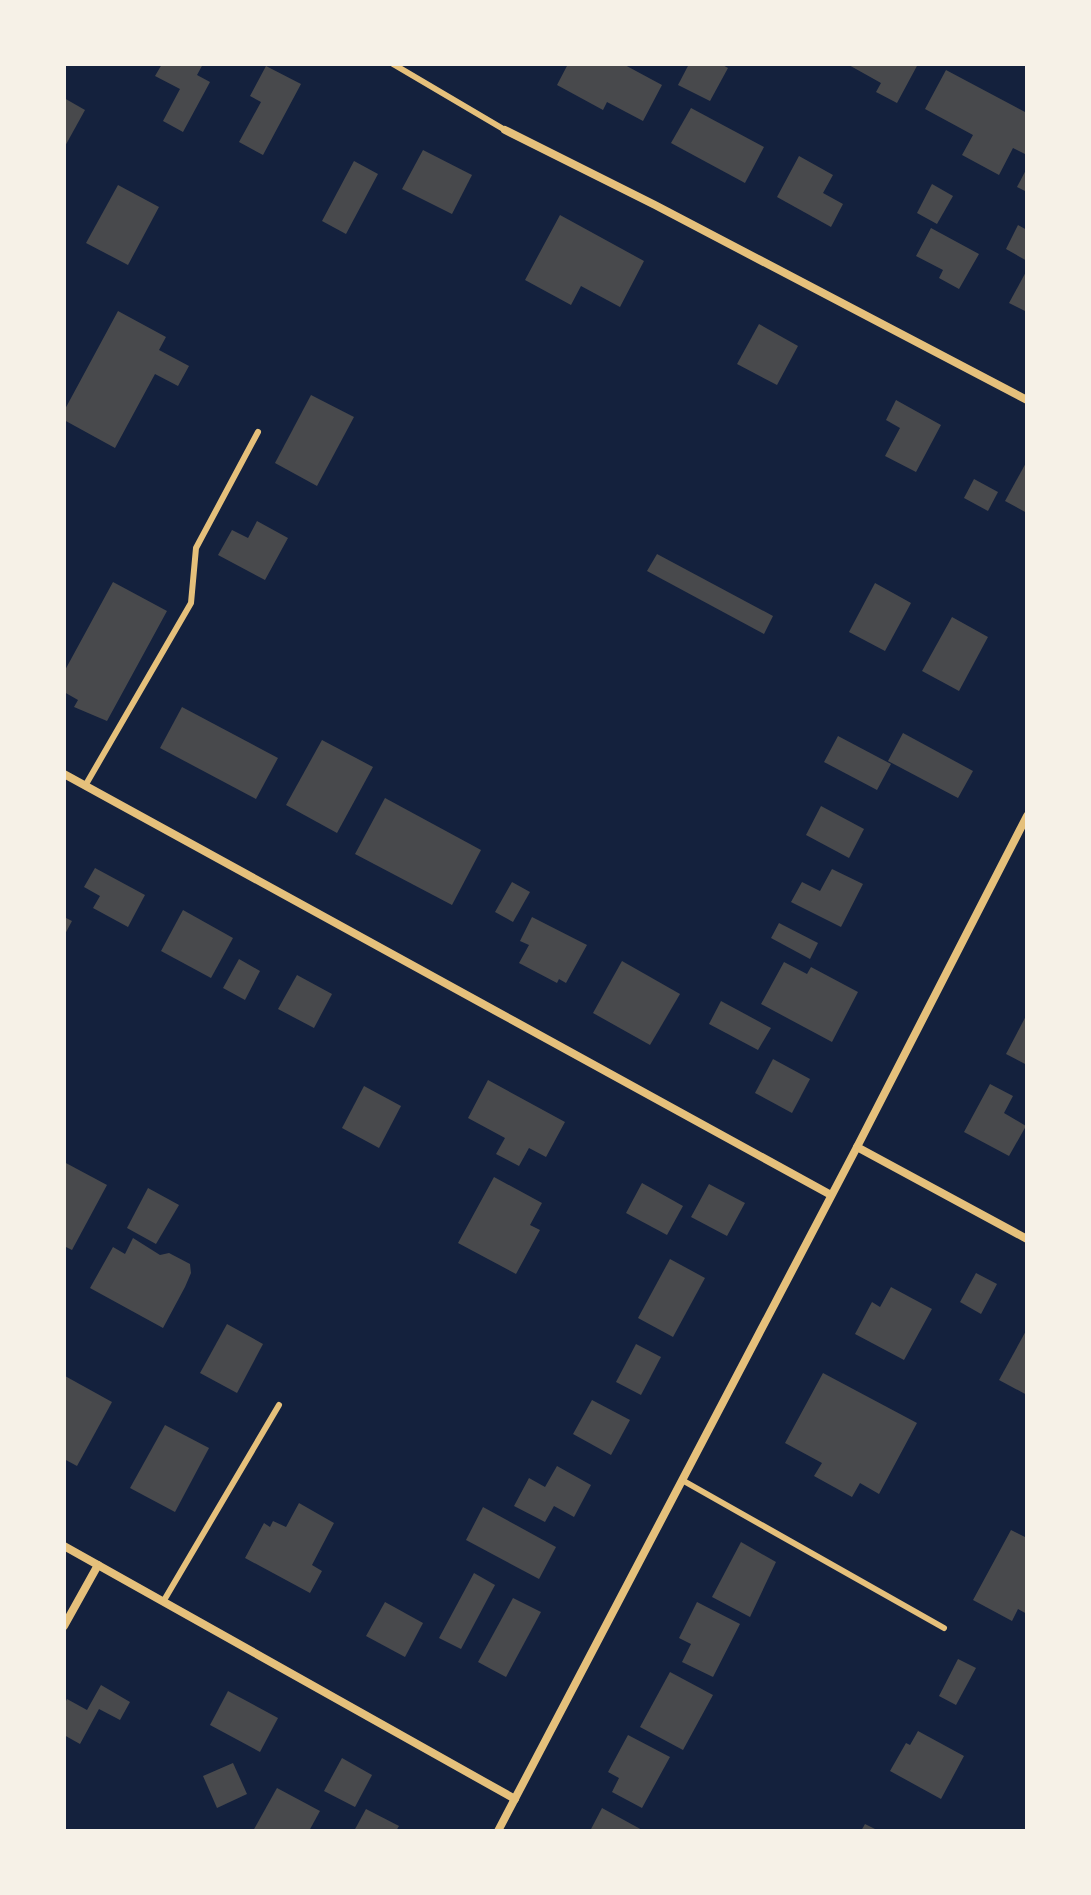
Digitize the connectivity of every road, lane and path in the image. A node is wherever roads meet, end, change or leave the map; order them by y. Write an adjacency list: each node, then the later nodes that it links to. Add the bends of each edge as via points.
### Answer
1 (393, 64): 2 (lane)
2 (505, 130): 3 (street)
3 (1027, 400)
4 (258, 432): 6 (lane, via 196,548 191,603)
5 (64, 774): 6 (street)
6 (85, 786): 9 (street)
7 (1027, 816): 8 (street)
8 (857, 1147): 9 (street); 10 (street)
9 (831, 1195): 12 (street)
10 (1027, 1239)
11 (279, 1405): 15 (lane)
12 (682, 1480): 17 (lane); 18 (street)
13 (64, 1546): 14 (street)
14 (98, 1565): 15 (street); 16 (street)
15 (163, 1602): 18 (street)
16 (64, 1626)
17 (944, 1628)
18 (515, 1799): 19 (street)
19 (498, 1831)

